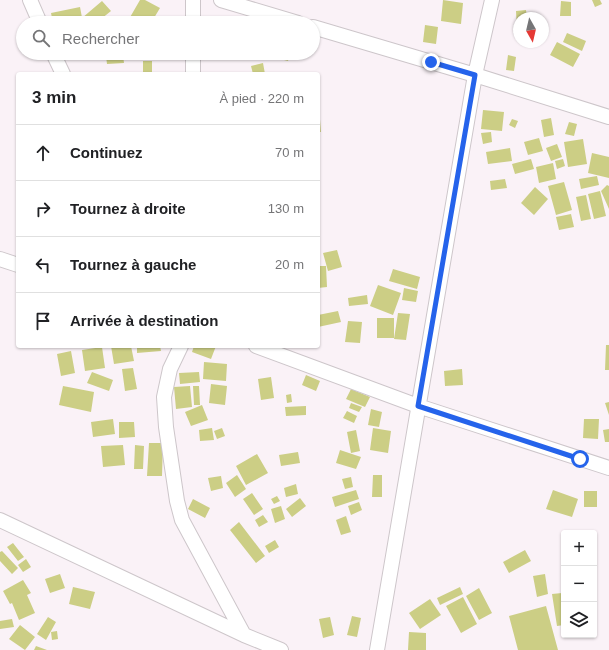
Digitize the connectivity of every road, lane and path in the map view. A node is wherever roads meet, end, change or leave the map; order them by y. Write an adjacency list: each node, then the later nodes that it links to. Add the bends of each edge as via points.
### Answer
1 (30, 0): 5 (street)
2 (193, 0): 6 (street)
3 (221, 0): 7 (street)
4 (492, 0): 13 (street)
5 (37, 16)
6 (193, 16)
7 (275, 16)
8 (320, 29): 13 (street)
9 (56, 60): 11 (street)
10 (193, 60): 12 (street)
11 (62, 72)
12 (193, 72)
13 (475, 75): 14 (street); 19 (street)
14 (609, 117)
15 (0, 259): 16 (street)
16 (16, 264)
17 (179, 348): 22 (street, via 170,369 164,397 177,501 182,520)
18 (261, 348): 19 (street)
19 (418, 406): 20 (street); 24 (street)
20 (609, 468)
21 (0, 520): 22 (street)
22 (244, 635): 23 (street)
23 (281, 650)
24 (376, 650)

